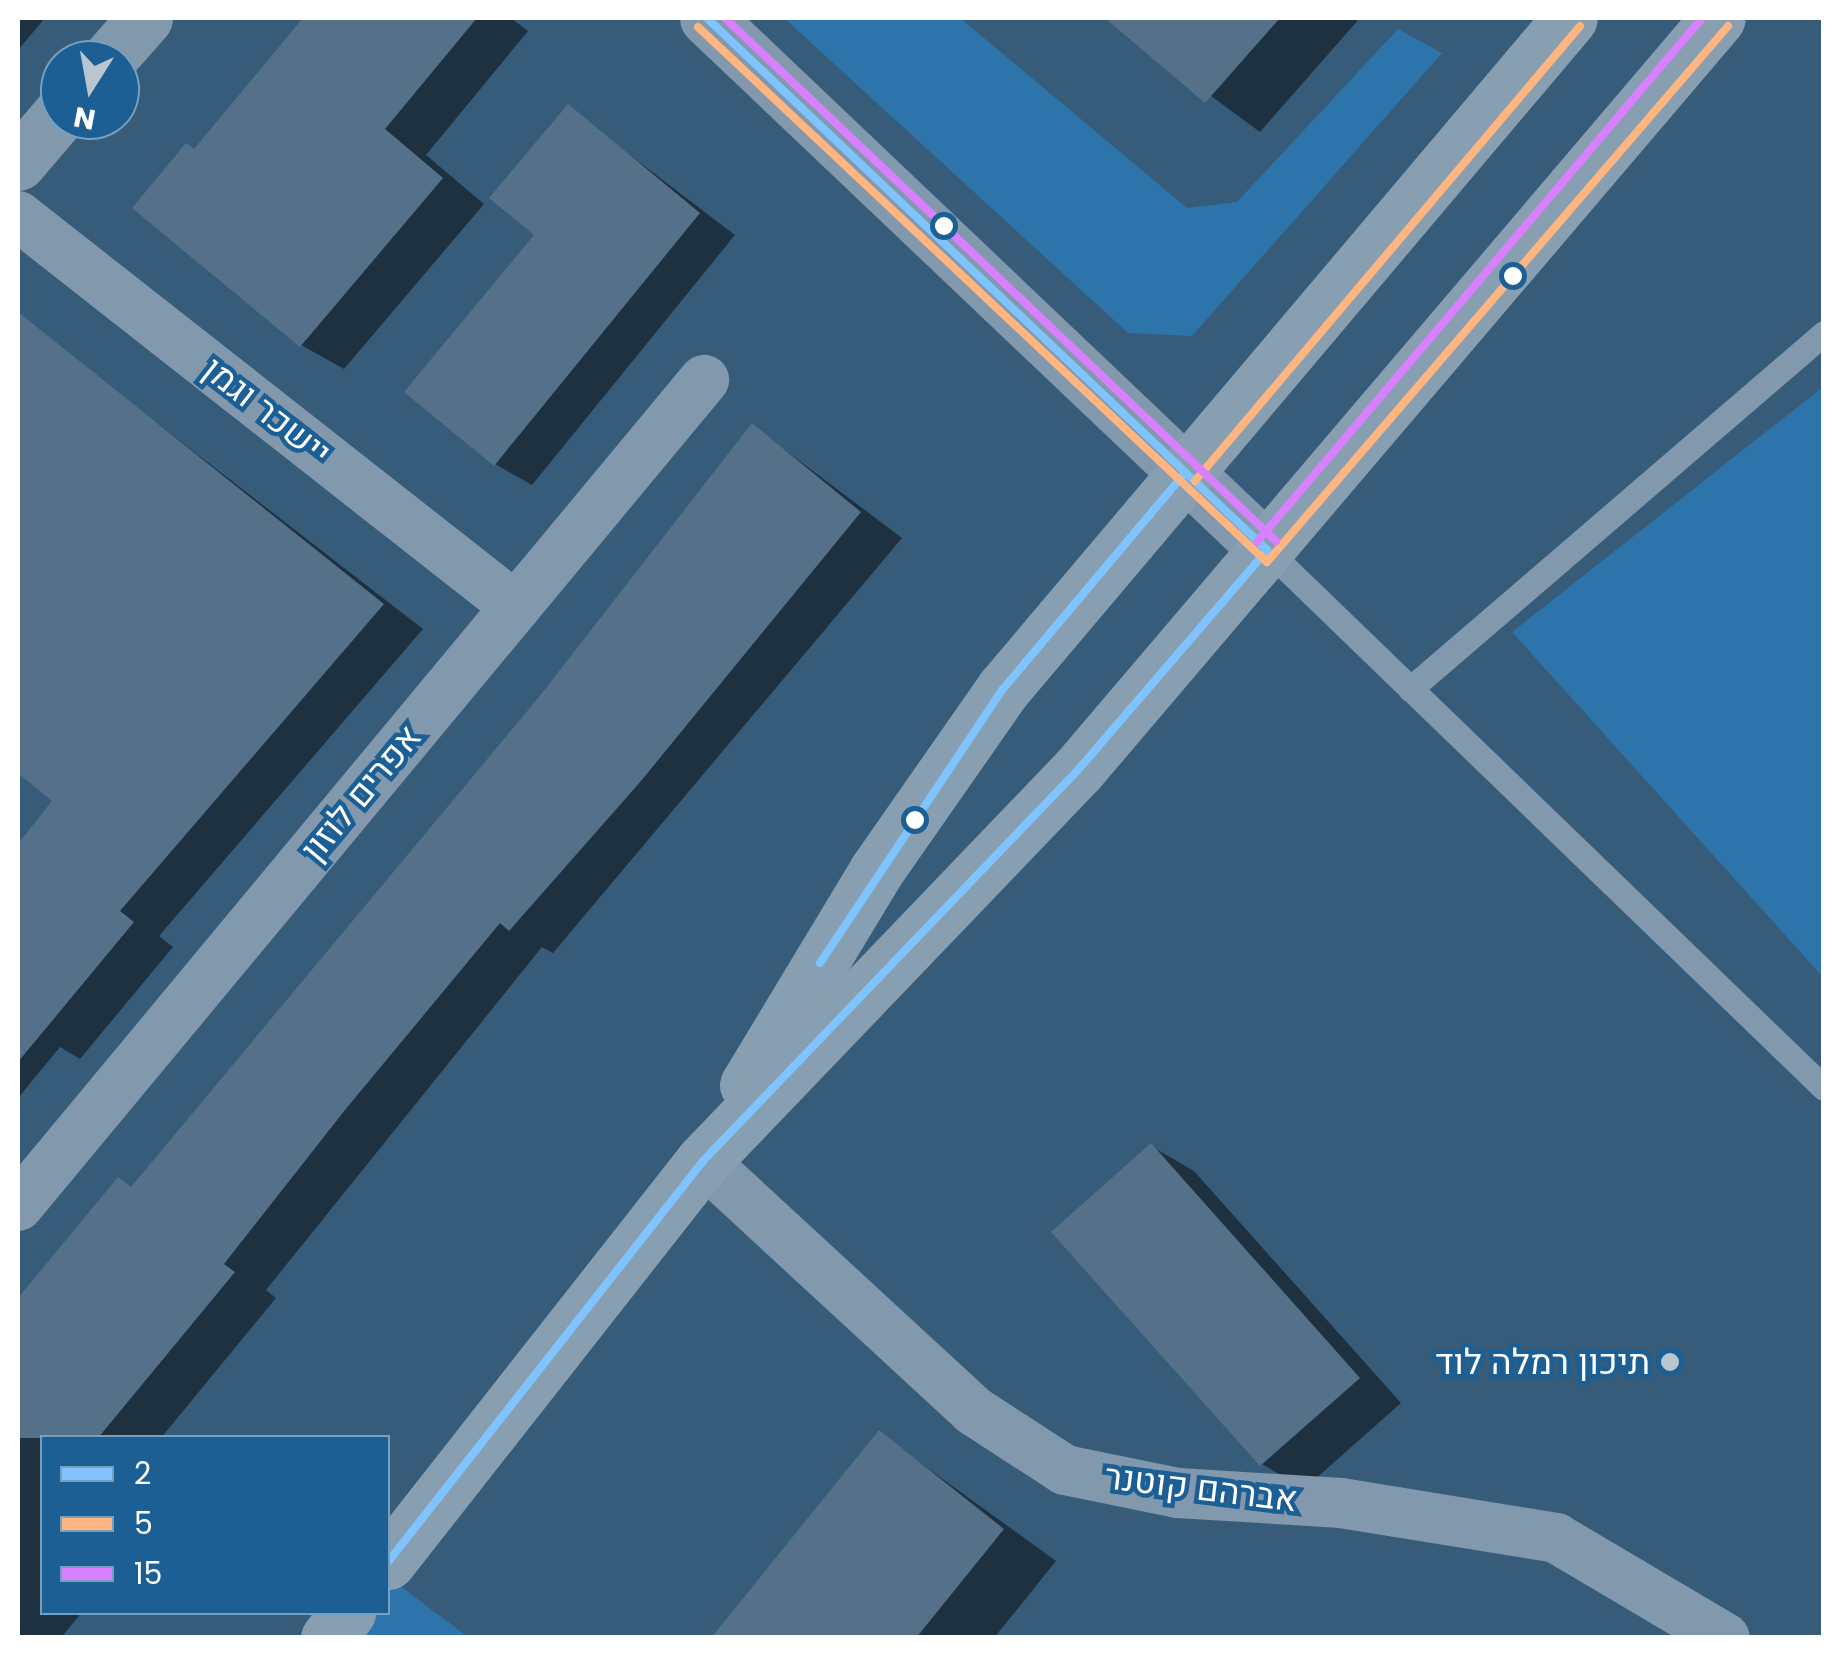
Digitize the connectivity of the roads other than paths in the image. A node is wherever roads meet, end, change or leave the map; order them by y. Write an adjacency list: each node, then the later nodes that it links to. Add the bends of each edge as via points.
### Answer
1 (145, 18): 5 (street)
2 (707, 18): 11 (street)
3 (1570, 18): 11 (main road)
4 (1718, 18): 12 (main road)
5 (126, 40)
6 (40, 137): 7 (street)
7 (18, 163)
8 (18, 216): 13 (street, יישכר וגמן)
9 (1824, 333): 14 (lane)
10 (704, 380): 13 (street, אפרים לוזון)
11 (1185, 473): 12 (street); 16 (main road, via 932,784)
12 (1267, 550): 14 (lane); 16 (main road, via 1078,770)
13 (516, 607): 17 (street, אפרים לוזון)
14 (1410, 688): 15 (lane)
15 (1824, 1088)
16 (703, 1161): 18 (main road); 21 (street, אברהם קוטנר, via 974,1410 1065,1470 1178,1493 1340,1503 1556,1538)
17 (18, 1206)
18 (390, 1559)
19 (346, 1615): 20 (main road)
20 (328, 1638)
21 (1726, 1638)

